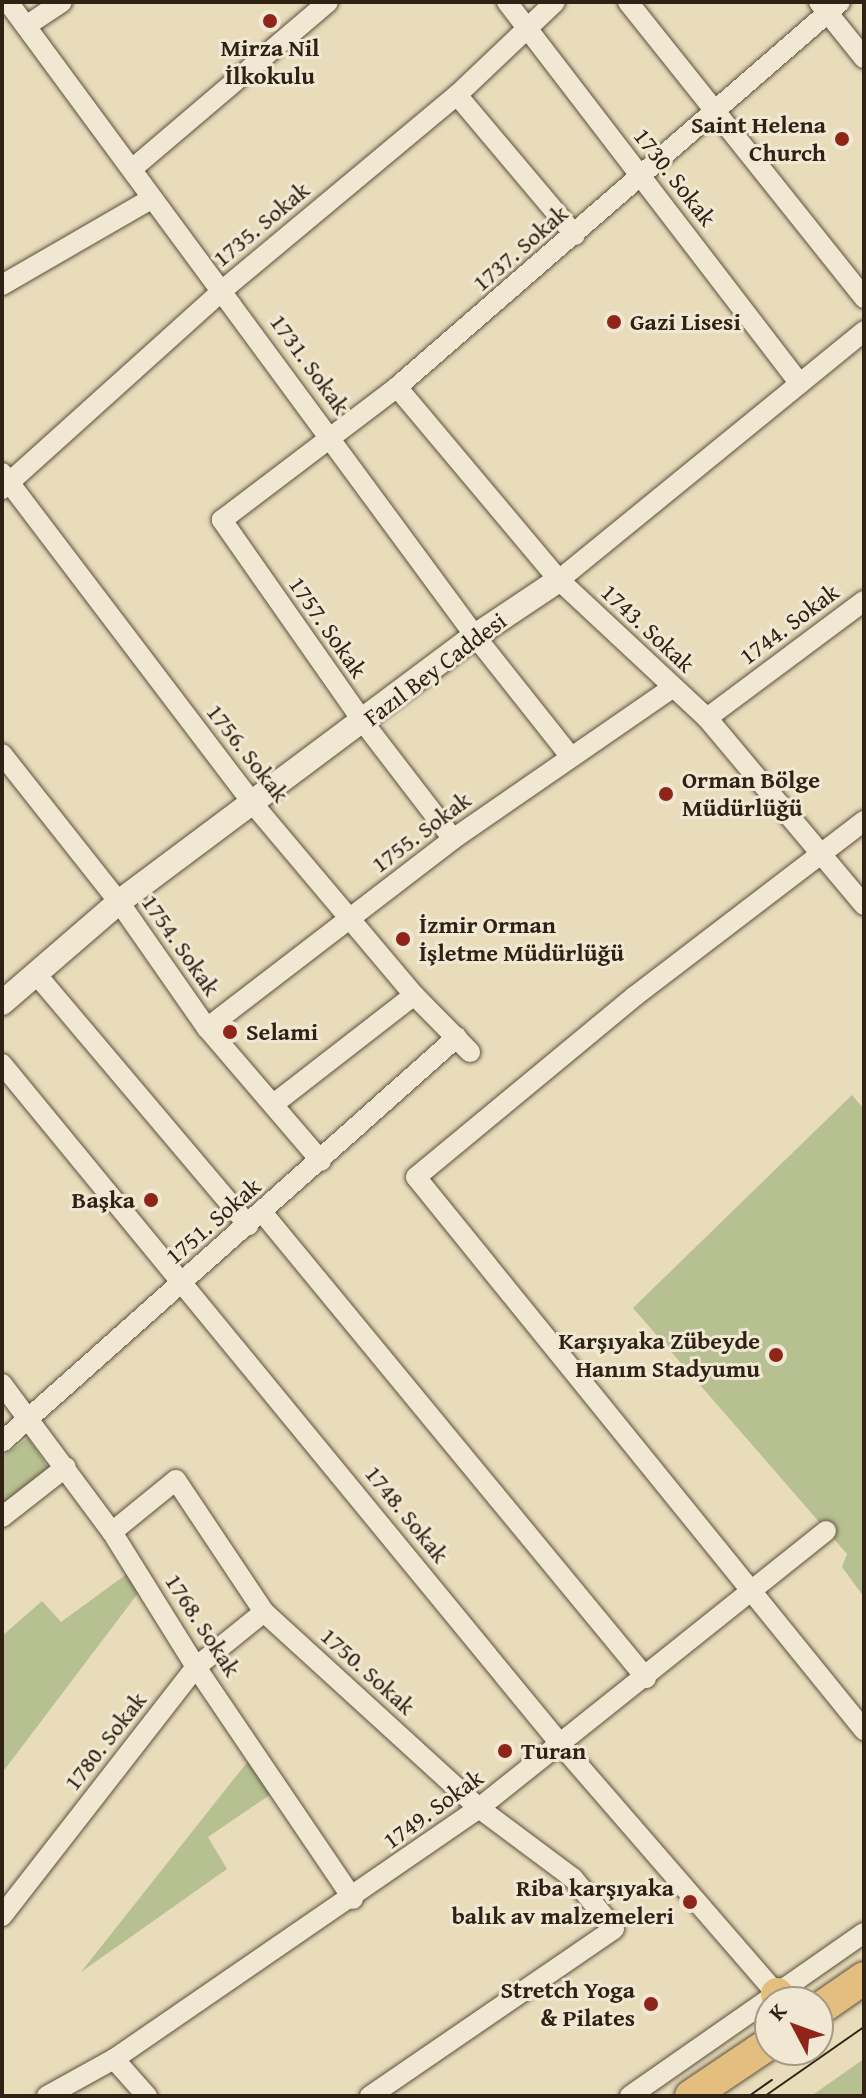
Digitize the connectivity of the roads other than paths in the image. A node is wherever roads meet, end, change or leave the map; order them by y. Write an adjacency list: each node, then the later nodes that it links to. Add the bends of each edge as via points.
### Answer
1 (8, 2): 8 (street, 1731. Sokak)
2 (62, 2): 8 (street)
3 (328, 2): 13 (street)
4 (507, 2): 9 (street, 1730. Sokak)
5 (555, 2): 9 (street, 1735. Sokak)
6 (628, 2): 12 (street)
7 (829, 5): 10 (street); 12 (street, 1737. Sokak)
8 (26, 26): 13 (street, 1731. Sokak)
9 (527, 28): 11 (street, 1735. Sokak); 14 (street, 1730. Sokak)
10 (864, 58)
11 (457, 95): 16 (street); 18 (street, 1735. Sokak)
12 (716, 106): 14 (street, 1737. Sokak); 19 (street)
13 (132, 169): 15 (street, 1731. Sokak)
14 (642, 177): 16 (street, 1737. Sokak); 21 (street, 1730. Sokak)
15 (151, 199): 17 (street); 18 (street, 1731. Sokak)
16 (575, 235): 22 (street, 1737. Sokak)
17 (2, 285)
18 (224, 289): 23 (street, 1731. Sokak); 24 (street, 1735. Sokak)
19 (864, 298)
20 (864, 331): 21 (street, Fazıl Bey Caddesi)
21 (800, 384): 26 (street, Fazıl Bey Caddesi)
22 (397, 387): 23 (street, 1737. Sokak); 26 (street, 1743. Sokak)
23 (331, 439): 25 (street, 1737. Sokak); 28 (street, 1731. Sokak)
24 (4, 482): 34 (street, 1756. Sokak)
25 (222, 520): 31 (street, 1757. Sokak)
26 (559, 580): 28 (street, Fazıl Bey Caddesi); 29 (street, 1743. Sokak)
27 (864, 601): 30 (street, 1744. Sokak)
28 (475, 636): 31 (street, Fazıl Bey Caddesi); 33 (street, 1731. Sokak)
29 (673, 687): 30 (street, 1743. Sokak); 33 (street, 1755. Sokak)
30 (707, 718): 37 (street, 1743. Sokak)
31 (364, 723): 34 (street, Fazıl Bey Caddesi); 36 (street, 1757. Sokak)
32 (2, 754): 38 (street, 1754. Sokak)
33 (570, 756): 36 (street, 1755. Sokak)
34 (254, 805): 38 (street, Fazıl Bey Caddesi); 40 (street, 1756. Sokak)
35 (864, 821): 37 (street)
36 (453, 839): 40 (street, 1755. Sokak)
37 (820, 855): 39 (street, 1743. Sokak); 58 (street, via 635,996 416,1177)
38 (119, 902): 41 (street, Fazıl Bey Caddesi); 44 (street, 1754. Sokak)
39 (864, 905)
40 (349, 919): 42 (street, 1756. Sokak); 44 (street, 1755. Sokak)
41 (36, 974): 43 (street, Fazıl Bey Caddesi); 49 (street)
42 (414, 995): 45 (street, 1756. Sokak); 47 (street)
43 (2, 1003)
44 (207, 1028): 47 (street, 1754. Sokak)
45 (463, 1044): 48 (street, 1751. Sokak)
46 (2, 1064): 50 (street, 1748. Sokak)
47 (275, 1103): 48 (street, 1754. Sokak)
48 (321, 1161): 49 (street, 1751. Sokak)
49 (255, 1219): 50 (street, 1751. Sokak); 61 (street)
50 (184, 1281): 52 (street, 1751. Sokak); 63 (street, 1748. Sokak)
51 (2, 1384): 52 (street, 1768. Sokak)
52 (31, 1417): 53 (street, 1751. Sokak); 54 (street, 1768. Sokak)
53 (2, 1442)
54 (66, 1467): 55 (street); 57 (street, 1768. Sokak)
55 (2, 1517)
56 (826, 1531): 58 (street, 1749. Sokak)
57 (112, 1532): 59 (street, 1750. Sokak, via 176,1480); 60 (street, 1768. Sokak)
58 (752, 1590): 61 (street, 1749. Sokak); 62 (street)
59 (264, 1612): 60 (street, 1780. Sokak); 64 (street, 1750. Sokak)
60 (196, 1667): 65 (street, 1768. Sokak); 66 (street, 1780. Sokak)
61 (646, 1678): 63 (street, 1749. Sokak)
62 (864, 1730)
63 (562, 1746): 64 (street, 1749. Sokak); 69 (street, 1748. Sokak)
64 (479, 1808): 65 (street, 1749. Sokak); 80 (street, 1750. Sokak, via 573,1878 614,1929)
65 (353, 1899): 76 (street, 1749. Sokak)
66 (2, 1916)
67 (864, 1933): 70 (street)
68 (864, 1978): 71 (main road)
69 (770, 1986)
70 (796, 1986)
71 (834, 1999)
72 (864, 2002): 74 (main road)
73 (754, 2015): 81 (street)
74 (834, 2022)
75 (754, 2054): 82 (main road)
76 (114, 2059): 78 (street, 1749. Sokak); 79 (street)
77 (767, 2066): 83 (main road)
78 (47, 2096)
79 (147, 2096)
80 (370, 2096)
81 (630, 2096)
82 (691, 2096)
83 (722, 2096)

